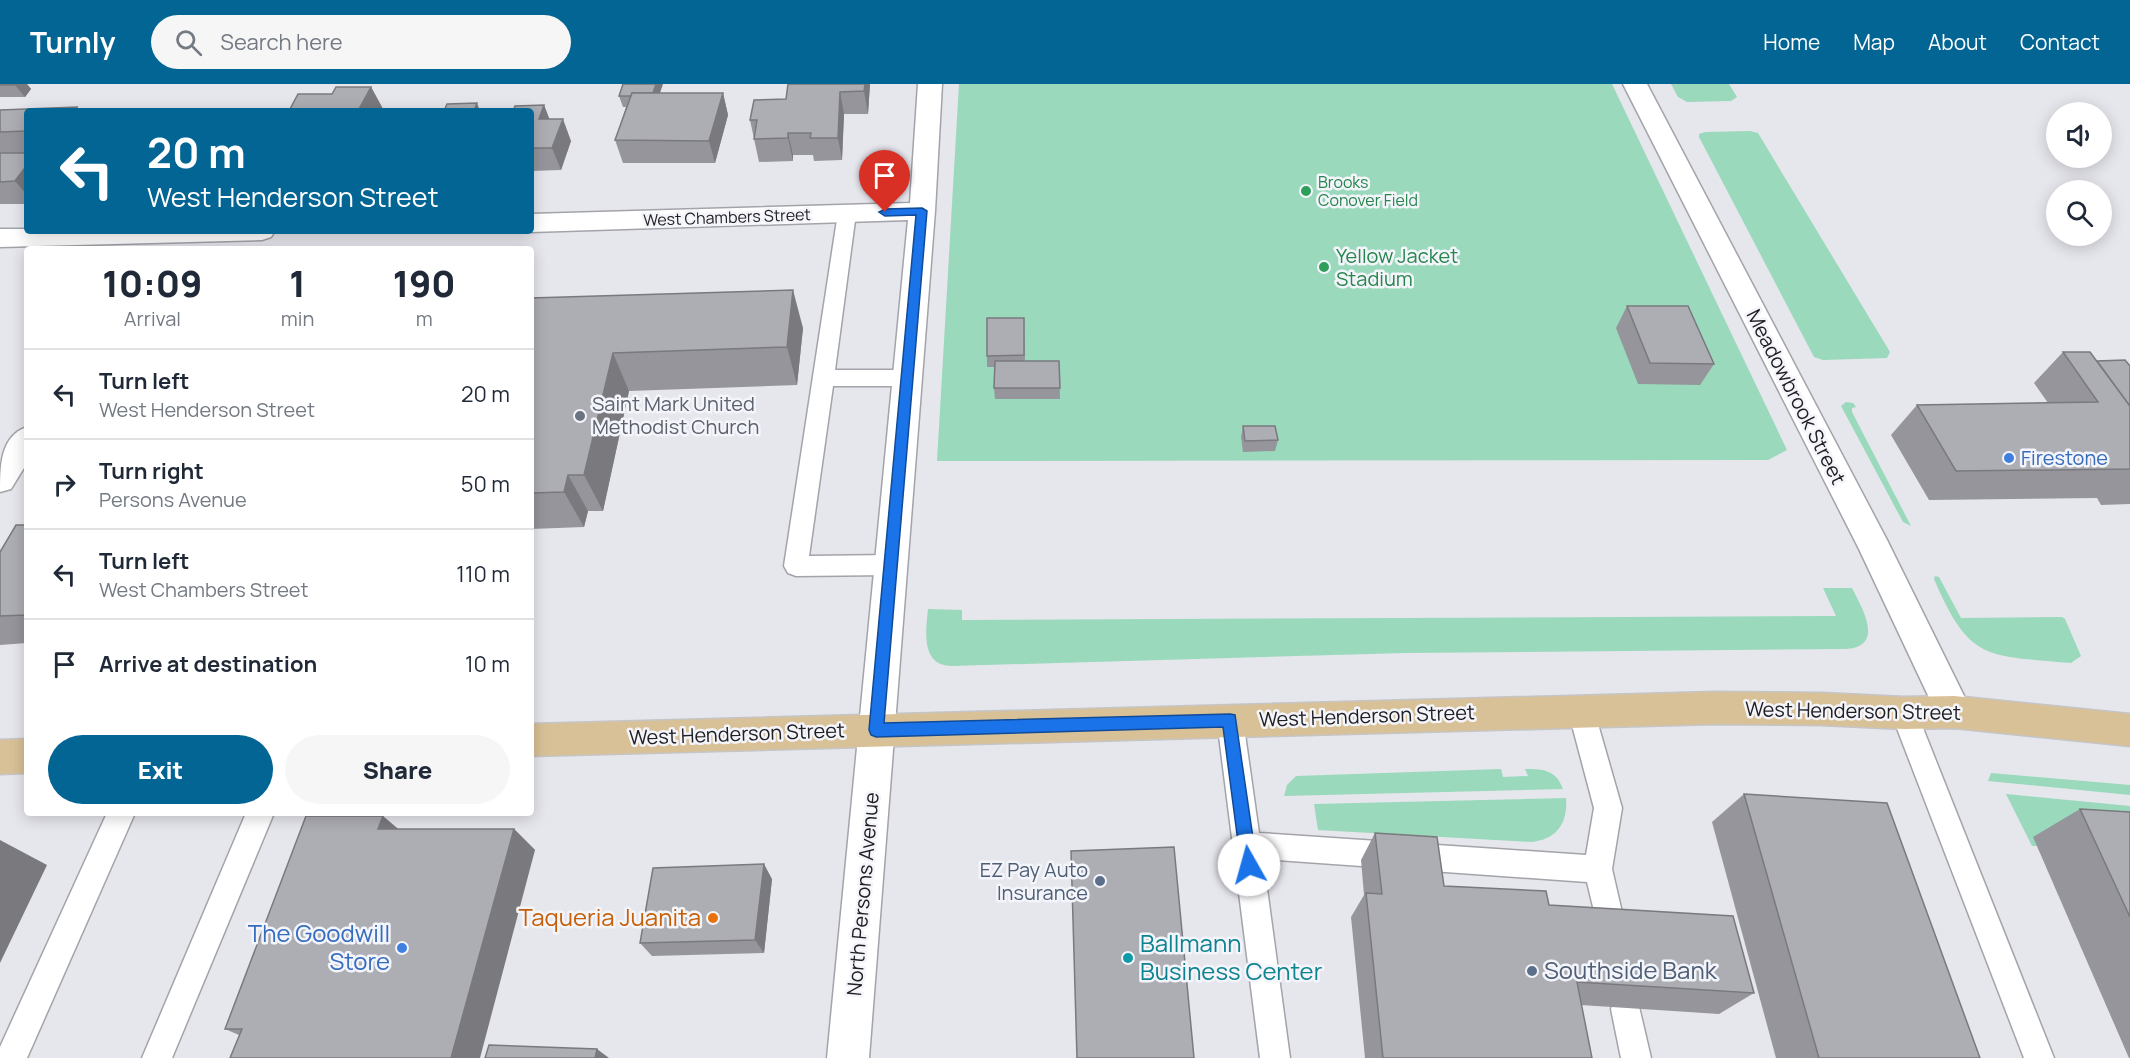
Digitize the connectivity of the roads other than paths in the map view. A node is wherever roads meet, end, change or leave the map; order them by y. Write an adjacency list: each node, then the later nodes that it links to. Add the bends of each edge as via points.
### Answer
1 (930, 84): 3 (street, North Persons Avenue)
2 (1635, 84): 15 (street, Meadowbrook Street, via 1875,549)
3 (922, 211): 4 (street, West Chambers Street); 10 (street, North Persons Avenue)
4 (847, 213): 5 (street, West Chambers Street); 9 (lane)
5 (534, 223)
6 (232, 234): 8 (street)
7 (0, 238): 8 (street)
8 (151, 242)
9 (825, 378): 10 (lane); 13 (lane, via 796,566)
10 (908, 378): 13 (street, North Persons Avenue)
11 (24, 443): 12 (street)
12 (0, 480)
13 (891, 565): 18 (street, North Persons Avenue)
14 (1581, 710): 16 (main road, West Henderson Street, via 1822,709); 17 (main road, West Henderson Street); 26 (lane, via 1608,808)
15 (1954, 712): 16 (main road, West Henderson Street); 19 (main road, West Henderson Street)
16 (1904, 713): 34 (lane)
17 (1230, 720): 18 (main road, West Henderson Street); 25 (lane)
18 (876, 730): 20 (main road, West Henderson Street); 31 (street, North Persons Avenue)
19 (2130, 730)
20 (534, 740)
21 (24, 756): 22 (main road)
22 (0, 757)
23 (120, 816): 29 (lane)
24 (259, 816): 30 (lane)
25 (1246, 845): 26 (lane); 32 (lane)
26 (1598, 869): 27 (lane)
27 (1612, 934)
28 (1626, 1009): 33 (lane)
29 (11, 1058)
30 (157, 1058)
31 (848, 1058)
32 (1275, 1058)
33 (1636, 1058)
34 (2039, 1058)

